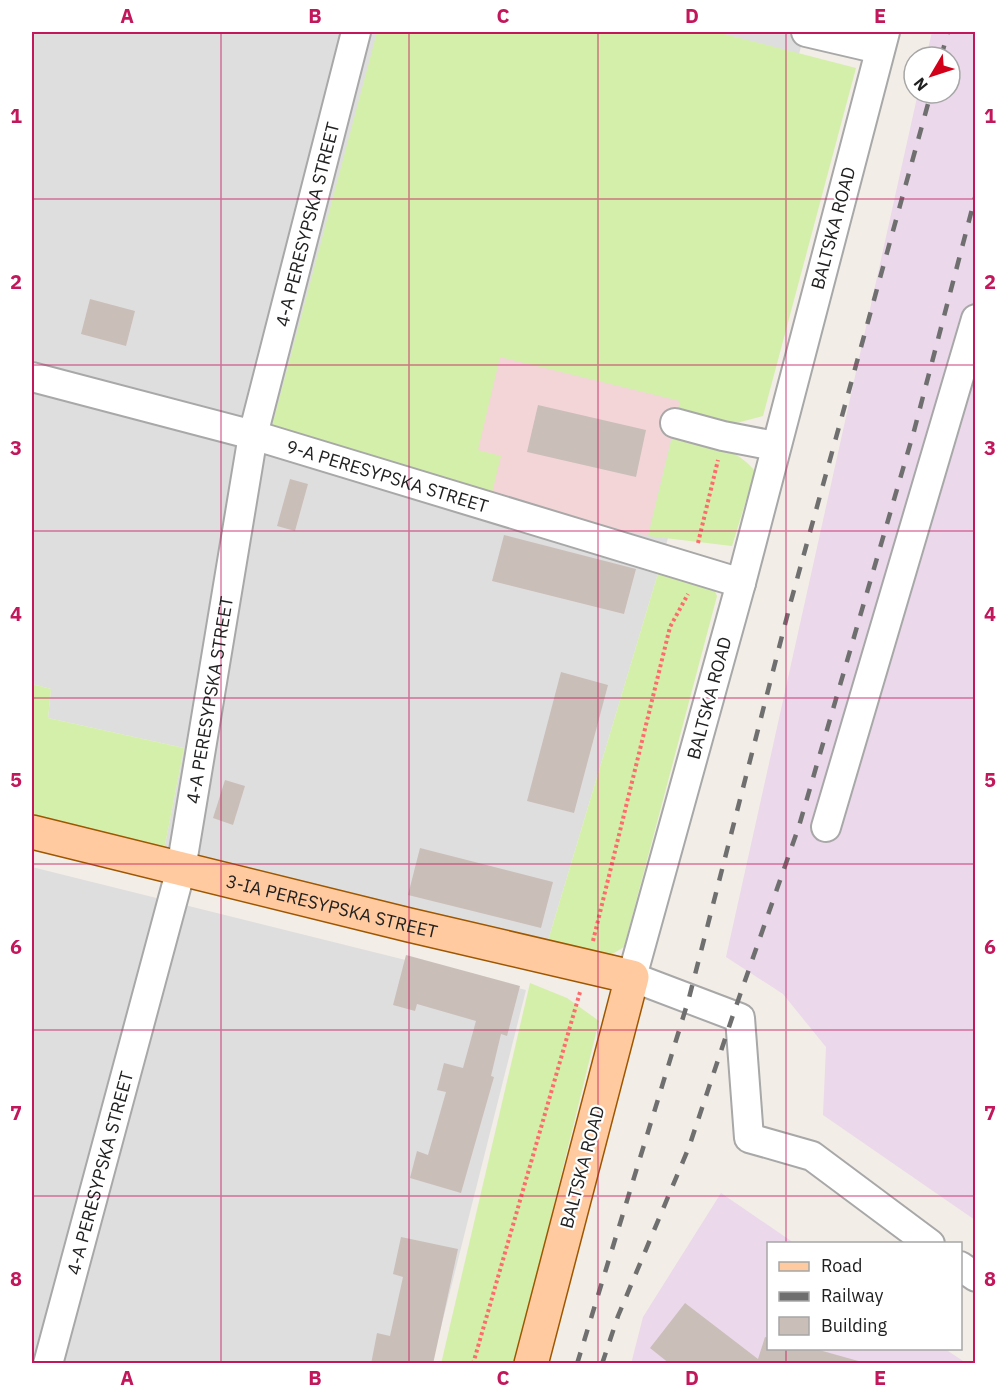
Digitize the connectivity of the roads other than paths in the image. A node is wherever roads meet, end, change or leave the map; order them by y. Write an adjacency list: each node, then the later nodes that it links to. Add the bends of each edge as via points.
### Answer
1 (356, 32): 7 (street, 4-A PERESYPSKA STREET)
2 (806, 32): 3 (street)
3 (882, 40): 8 (street, BALTSKA ROAD)
4 (975, 319): 10 (street)
5 (32, 378): 7 (street, 9-A PERESYPSKA STREET)
6 (675, 423): 8 (street)
7 (253, 435): 9 (street, 9-A PERESYPSKA STREET); 12 (street, 4-A PERESYPSKA STREET)
8 (776, 446): 9 (street, BALTSKA ROAD)
9 (741, 583): 13 (street, BALTSKA ROAD)
10 (826, 827)
11 (32, 832): 12 (main road, 3-IA PERESYPSKA STREET)
12 (181, 869): 13 (main road, 3-IA PERESYPSKA STREET); 17 (street, 4-A PERESYPSKA STREET)
13 (632, 977): 14 (street, via 740,1018 749,1138 812,1156); 18 (main road, BALTSKA ROAD)
14 (927, 1242)
15 (962, 1267): 16 (street)
16 (975, 1277)
17 (48, 1364)
18 (531, 1364)

